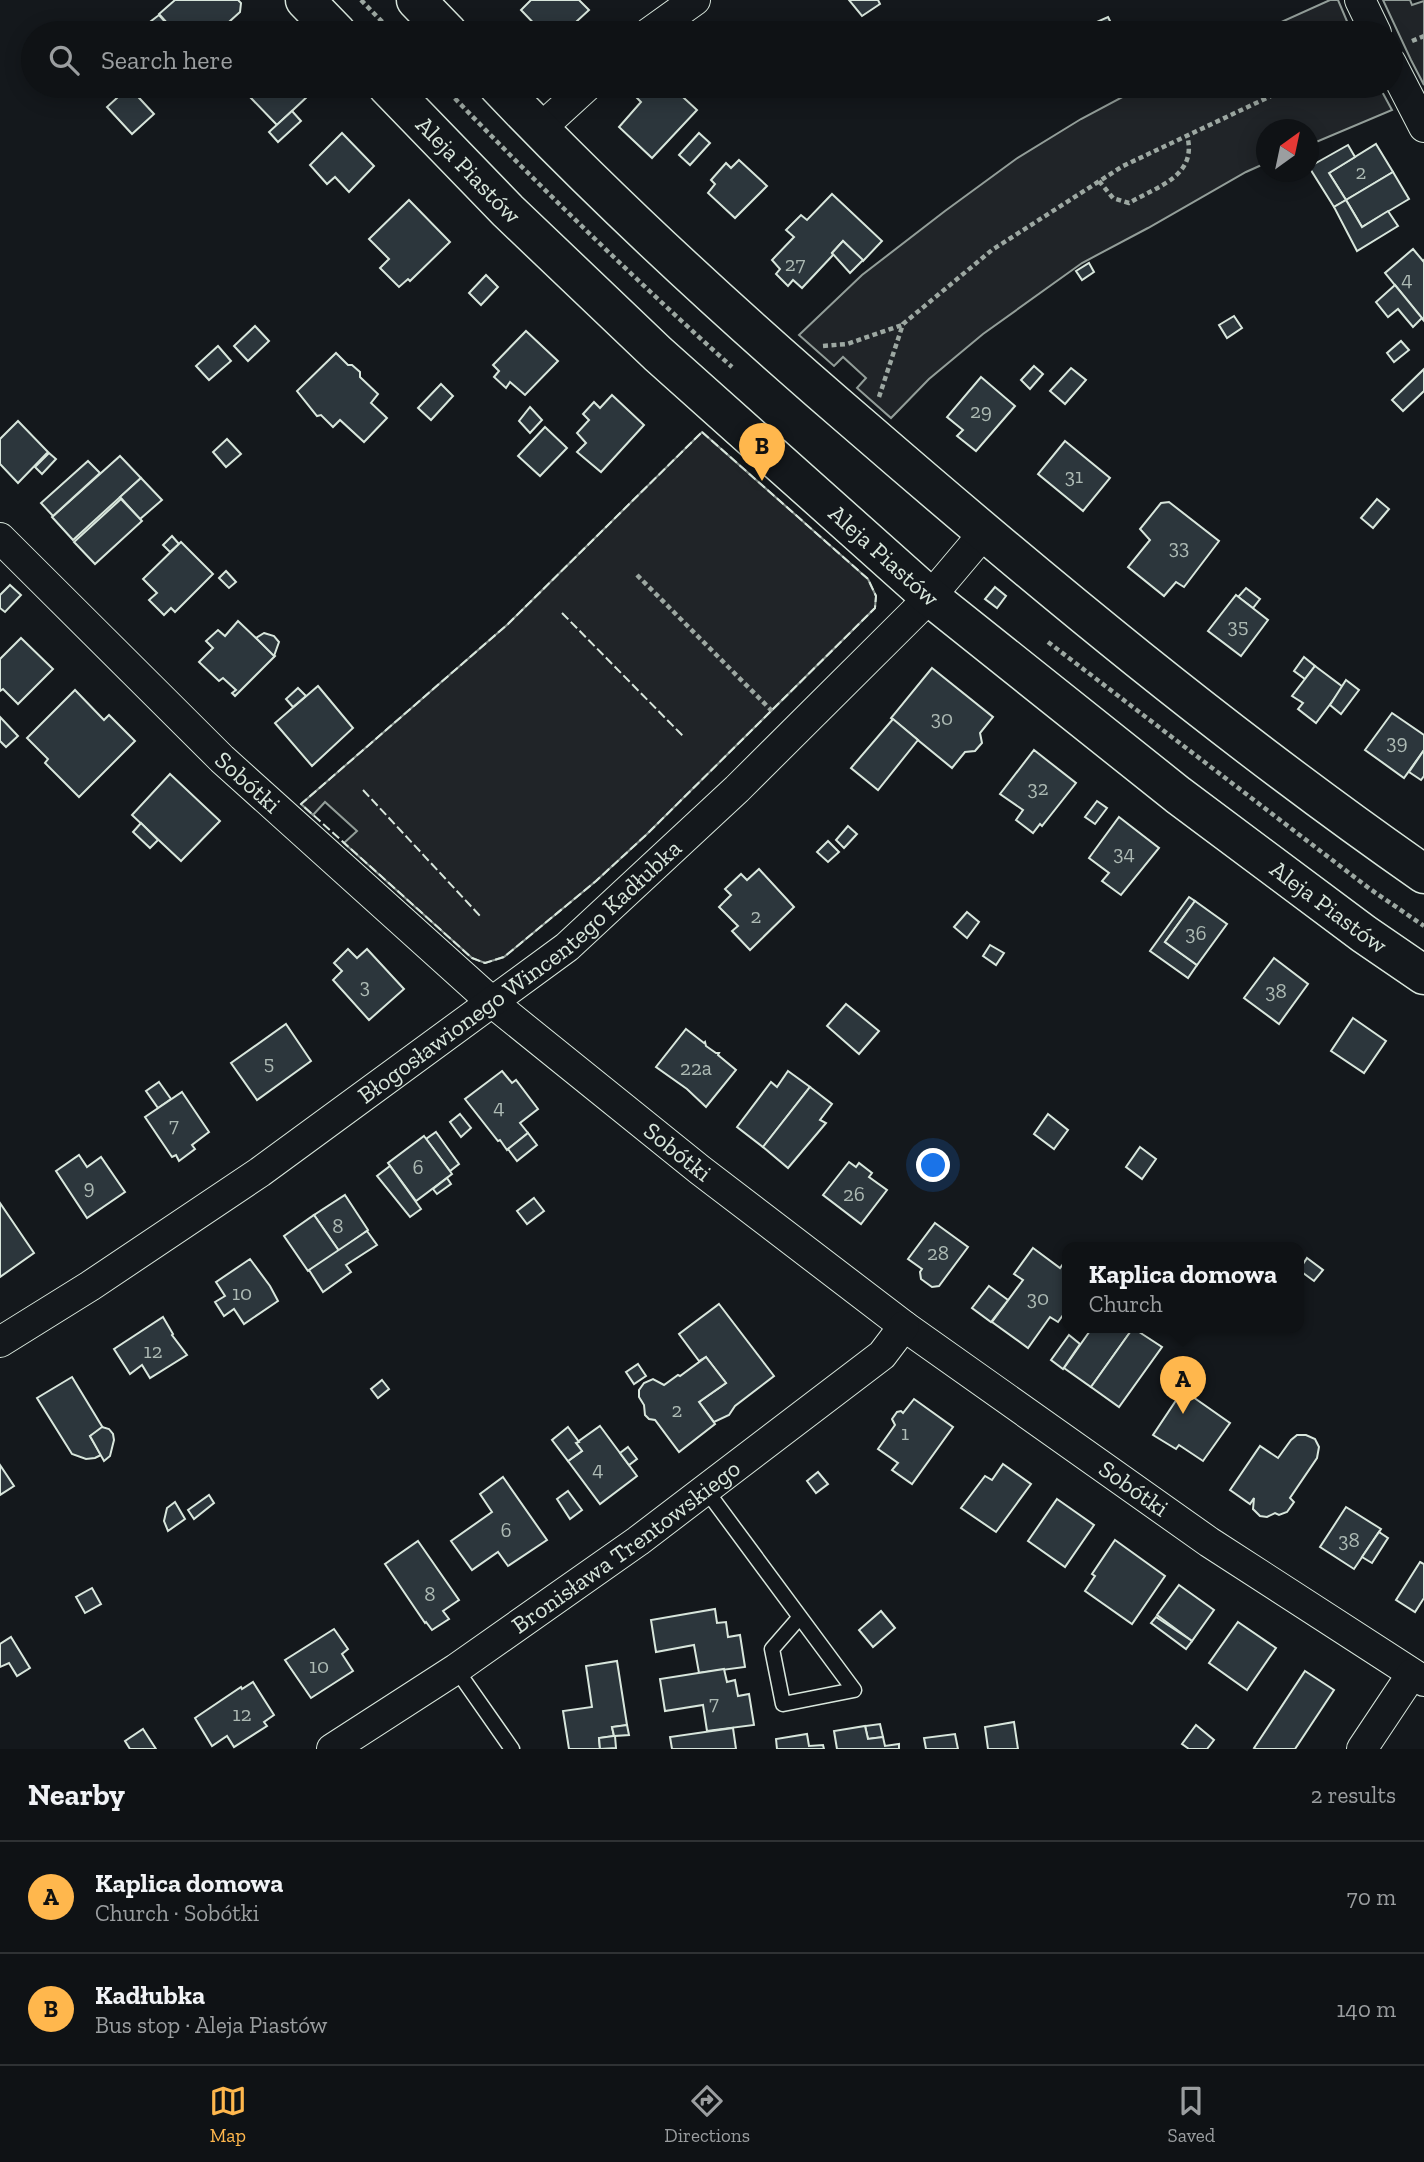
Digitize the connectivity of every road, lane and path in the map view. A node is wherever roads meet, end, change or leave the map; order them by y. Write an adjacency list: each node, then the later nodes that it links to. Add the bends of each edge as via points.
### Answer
1 (305, 0): 6 (street)
2 (361, 0): 7 (path)
3 (416, 0): 8 (street)
4 (695, 0): 9 (street)
5 (1360, 0): 10 (street)
6 (325, 21)
7 (381, 21)
8 (436, 21)
9 (666, 21)
10 (1370, 21)
11 (1403, 86): 16 (street)
12 (399, 98): 26 (street, Aleja Piastów, via 508,211 658,354)
13 (510, 98): 17 (street)
14 (574, 98): 17 (street)
15 (1266, 98): 18 (path)
16 (1424, 127)
17 (540, 129): 22 (street, via 669,254)
18 (1187, 135): 19 (path); 19 (path, via 1189,160 1179,174 1129,202 1113,198)
19 (1099, 181): 20 (path, via 992,250)
20 (903, 324): 21 (path, via 847,344); 22 (path, via 874,412)
21 (813, 346)
22 (861, 427): 23 (street)
23 (984, 533): 26 (street, Błogosławionego Wincentego Kadłubka); 28 (street, via 1212,718)
24 (0, 538): 30 (street, Sobótki, via 222,759)
25 (637, 575): 27 (path)
26 (930, 597): 29 (street, Aleja Piastów, via 1178,796); 30 (street, Błogosławionego Wincentego Kadłubka, via 737,789 567,947)
27 (776, 715)
28 (1424, 874)
29 (1424, 975)
30 (493, 1003): 31 (street, Sobótki); 32 (street, Błogosławionego Wincentego Kadłubka, via 260,1172)
31 (904, 1326): 33 (street, Bronisława Trentowskiego, via 882,1355); 36 (street, Sobótki, via 1209,1542)
32 (0, 1342)
33 (705, 1490): 34 (lane); 35 (street, Bronisława Trentowskiego)
34 (799, 1618): 34 (lane, via 807,1628 854,1690 783,1704 772,1649)
35 (456, 1669): 37 (street, Bronisława Trentowskiego); 38 (lane)
36 (1418, 1678): 39 (street)
37 (332, 1749)
38 (512, 1749)
39 (1362, 1749)

